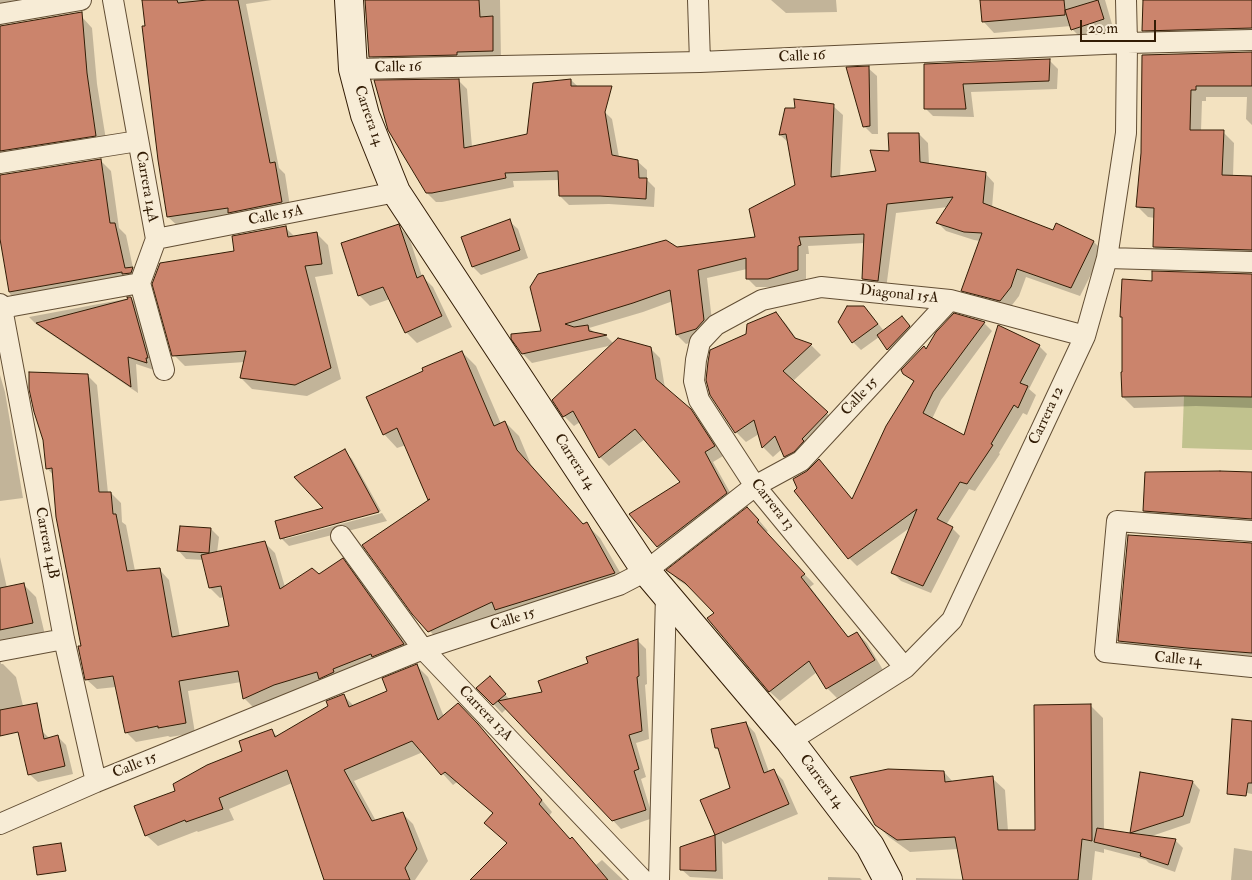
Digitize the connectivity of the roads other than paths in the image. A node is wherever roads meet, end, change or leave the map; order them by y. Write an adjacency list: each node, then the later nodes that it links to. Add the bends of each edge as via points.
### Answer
1 (81, 0): 6 (street)
2 (113, 0): 11 (street, Carrera 14A)
3 (349, 0): 10 (street, Carrera 14)
4 (698, 0): 9 (street)
5 (1126, 0): 8 (street, Carrera 12)
6 (0, 14)
7 (1252, 40): 8 (street, Calle 16)
8 (1127, 42): 9 (street, Calle 16); 15 (street, Carrera 12, via 1126,132)
9 (700, 62): 10 (street, Calle 16)
10 (353, 69): 13 (street, Carrera 14, via 365,115)
11 (138, 141): 12 (street); 14 (street, Carrera 14A)
12 (0, 162)
13 (396, 192): 14 (street, Calle 15A); 26 (street, Carrera 14)
14 (156, 239): 17 (street, Carrera 14A)
15 (1107, 258): 16 (street); 21 (street, Carrera 12)
16 (1252, 262)
17 (140, 283): 19 (street); 22 (street)
18 (950, 300): 20 (street, Diagonal 15A, via 821,287 762,300); 21 (street, Diagonal 15A); 23 (street, Calle 15, via 801,461)
19 (1, 306): 28 (street, Carrera 14B)
20 (716, 325): 23 (street, Carrera 13, via 700,342 694,381 699,400)
21 (1085, 336): 32 (street, Carrera 12, via 952,620)
22 (164, 370)
23 (755, 486): 26 (street, Calle 15); 32 (street, Carrera 13)
24 (1252, 531): 31 (street, Calle 14, via 1117,521 1105,652)
25 (341, 536): 29 (street, Carrera 13A)
26 (646, 571): 27 (street, Carrera 14); 29 (street, Calle 15, via 619,586)
27 (666, 594): 33 (street, Carrera 14); 37 (street)
28 (64, 639): 30 (street); 34 (street, Carrera 14B)
29 (423, 649): 34 (street, Calle 15); 36 (street, Carrera 13A)
30 (0, 651)
31 (1252, 667)
32 (905, 668): 33 (street, Carrera 12)
33 (790, 741): 38 (street, Carrera 14, via 870,846)
34 (96, 782): 35 (street, Calle 15)
35 (0, 824)
36 (643, 880)
37 (659, 880)
38 (888, 880)

